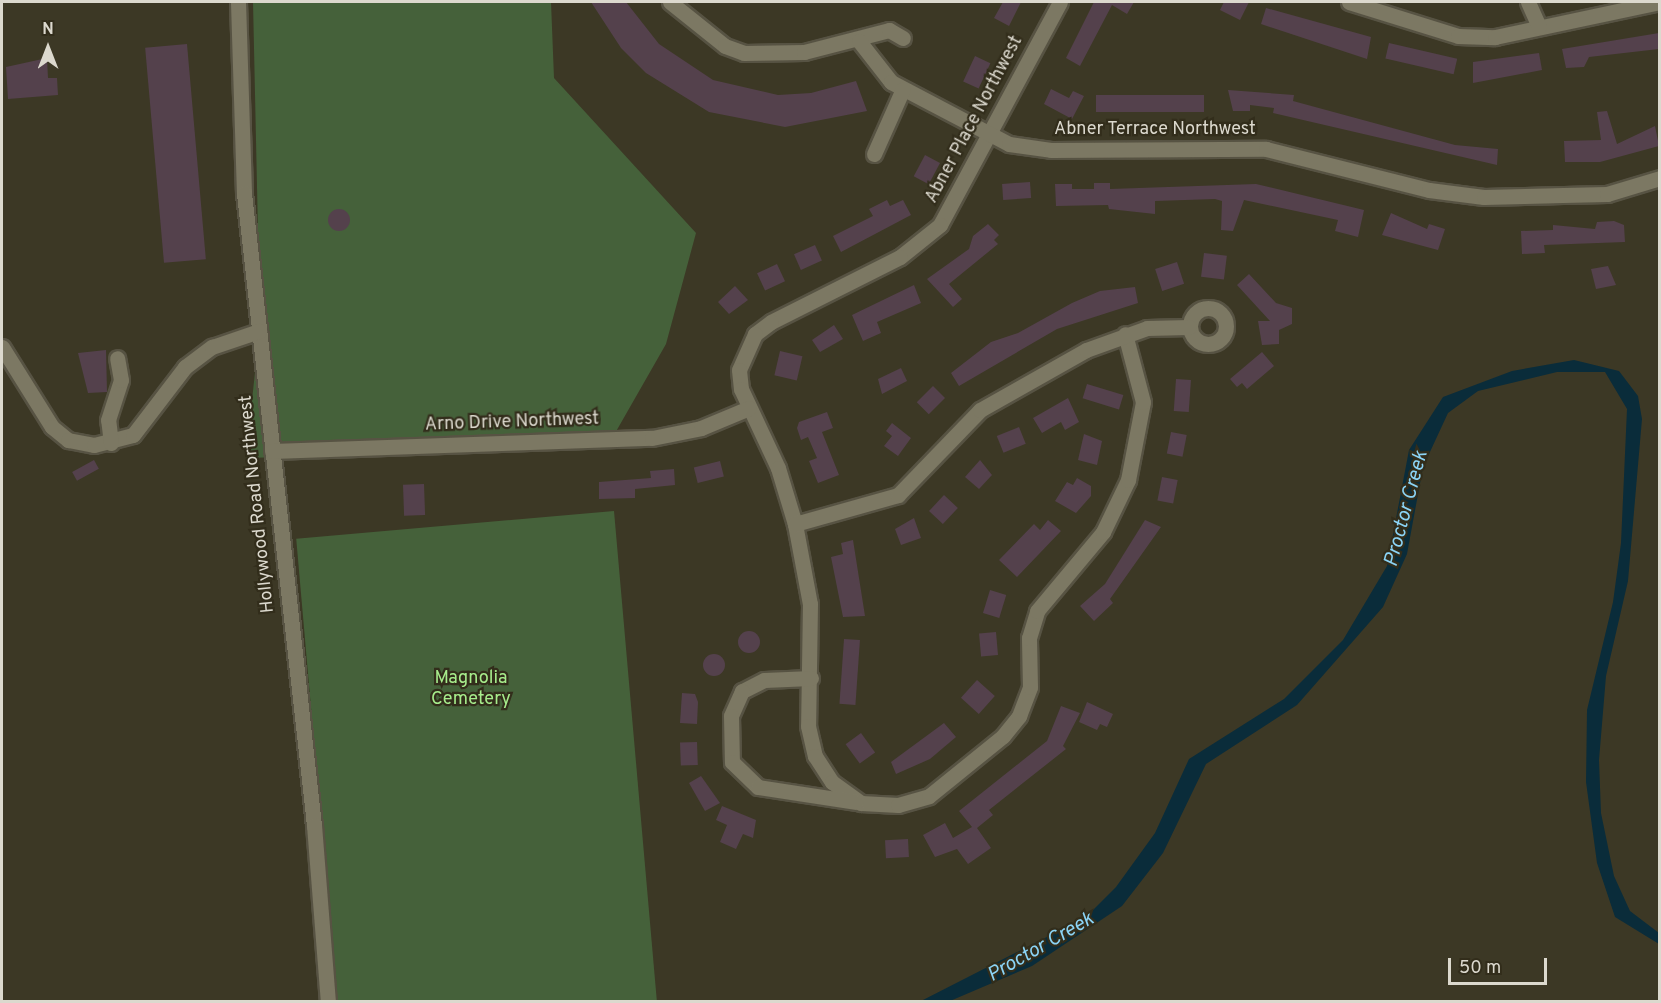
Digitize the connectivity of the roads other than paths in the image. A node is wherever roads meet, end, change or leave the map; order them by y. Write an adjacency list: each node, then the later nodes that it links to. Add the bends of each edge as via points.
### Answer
1 (238, 2): 15 (street, Hollywood Road Northwest, via 239,124)
2 (670, 2): 9 (street, via 725,46 744,53 768,57)
3 (1060, 2): 11 (street, Abner Place Northwest)
4 (1349, 2): 7 (street, via 1458,36 1495,37)
5 (1528, 2): 7 (street)
6 (1659, 2): 7 (street)
7 (1539, 27)
8 (903, 38): 9 (street, via 889,30)
9 (859, 41): 10 (street, Abner Terrace Northwest, via 878,71)
10 (903, 89): 11 (street, Abner Terrace Northwest); 12 (street)
11 (991, 134): 13 (street, Abner Terrace Northwest, via 1009,144 1051,150 1266,149 1429,190 1484,197 1606,194); 19 (street, Abner Place Northwest, via 952,209 925,240 755,334 739,370)
12 (874, 154)
13 (1659, 178)
14 (1189, 327): 16 (street)
15 (259, 331): 20 (street, via 231,337 184,367 133,435); 21 (street, Hollywood Road Northwest)
16 (1125, 334): 22 (street, via 1086,350 980,410 898,495); 24 (street, via 1143,402 1128,480 1103,532 1037,611 1029,638 1030,687 1019,717 929,796 898,806)
17 (2, 347): 20 (street, via 52,427 68,440)
18 (117, 358): 20 (street, via 121,380 108,420)
19 (749, 408): 21 (street, Arno Drive Northwest, via 701,428 652,438); 22 (street, Abner Place Northwest, via 778,468)
20 (111, 443)
21 (272, 451): 25 (street, Hollywood Road Northwest)
22 (795, 524): 23 (street, Abner Place Northwest, via 810,604)
23 (811, 678): 24 (street, Abner Place Northwest, via 808,726 815,756 832,782); 24 (street, via 764,680 742,692 730,716 732,762 758,787)
24 (861, 803)
25 (328, 1002)

